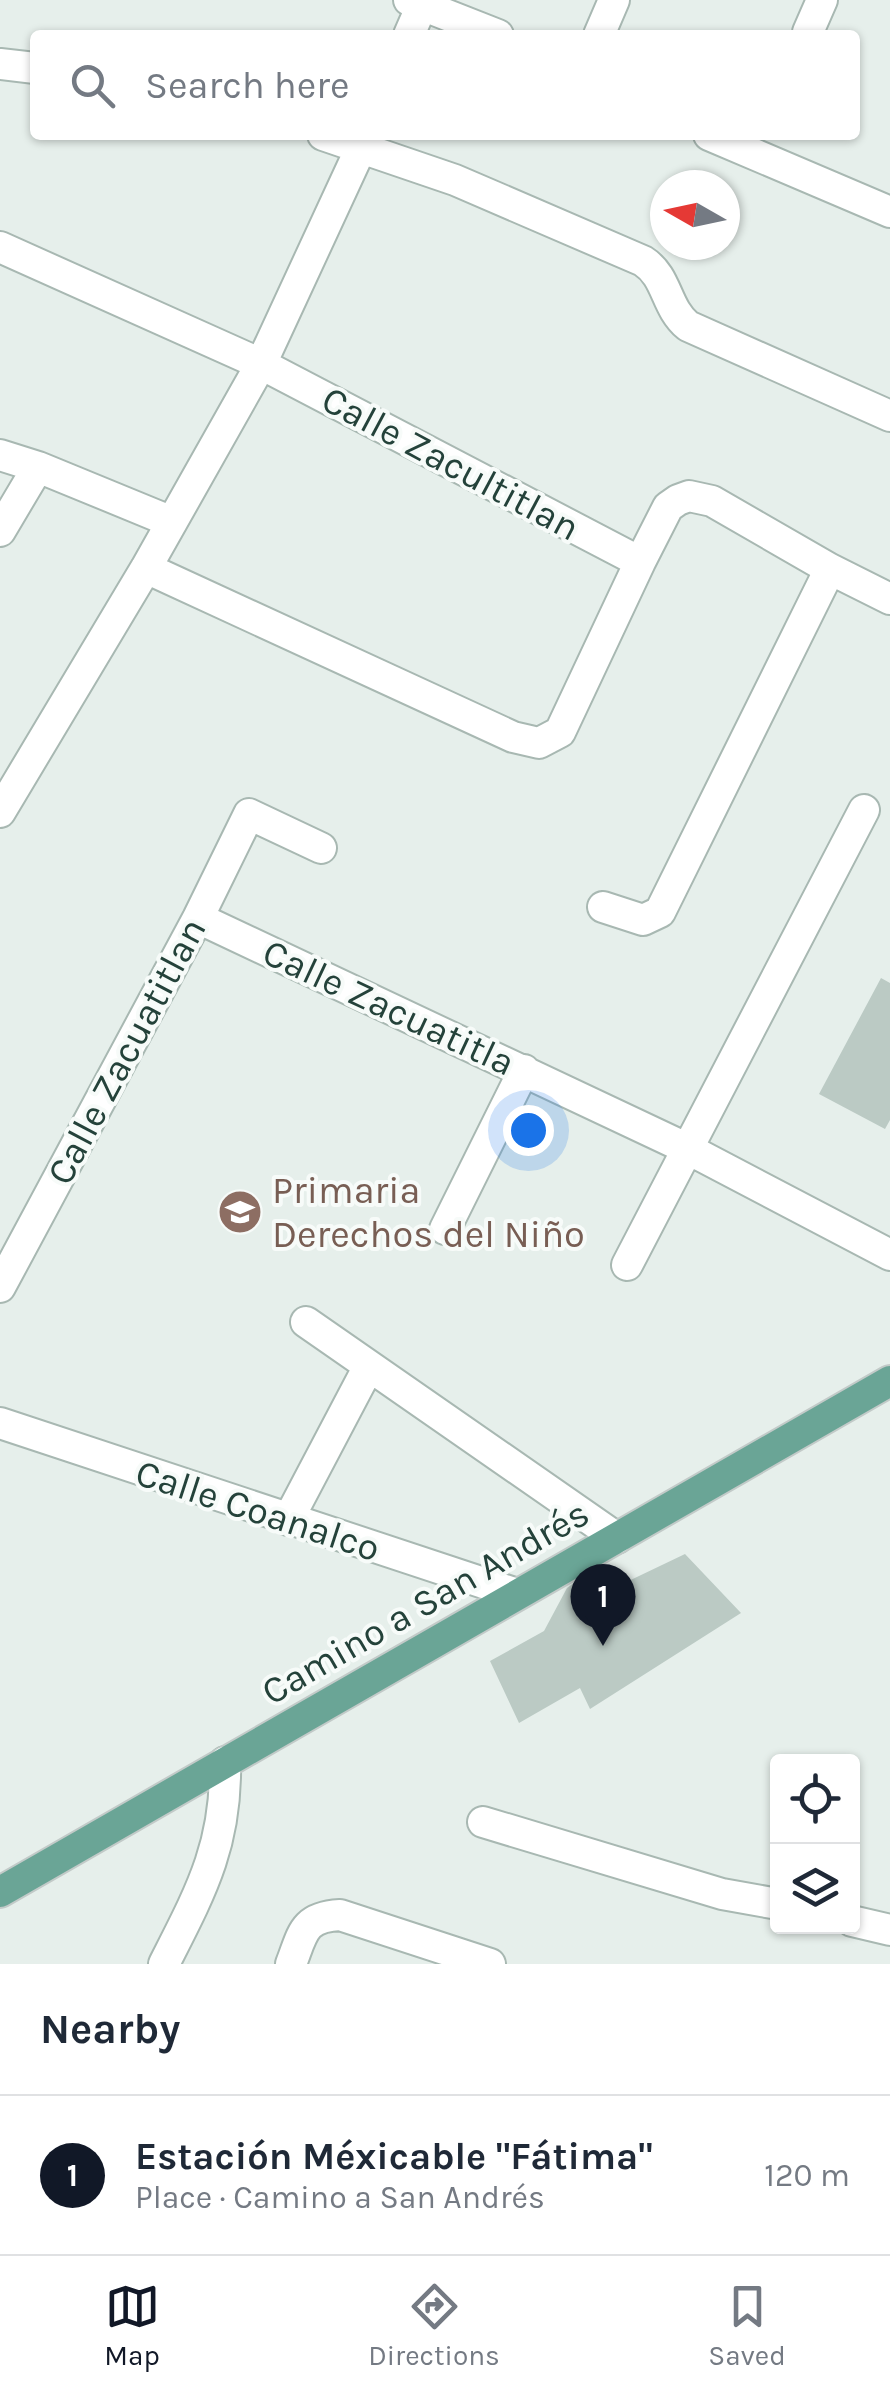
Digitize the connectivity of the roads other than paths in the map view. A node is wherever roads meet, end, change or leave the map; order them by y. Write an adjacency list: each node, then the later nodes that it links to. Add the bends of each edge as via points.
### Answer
1 (614, 0): 6 (street)
2 (822, 0): 7 (street)
3 (415, 2): 4 (street); 5 (street)
4 (410, 30)
5 (485, 30)
6 (601, 30)
7 (809, 30)
8 (0, 64): 9 (street)
9 (30, 67)
10 (721, 140): 12 (street)
11 (364, 141): 14 (street); 15 (street, via 643,261 660,274 673,310 688,326)
12 (890, 212)
13 (0, 247): 14 (street, Calle Zacultitlan)
14 (261, 364): 18 (street); 20 (street, Calle Zacultitlan)
15 (890, 416)
16 (0, 455): 17 (street)
17 (38, 467): 18 (street); 19 (street)
18 (172, 522): 21 (street)
19 (0, 532)
20 (640, 562): 21 (street, via 560,732 539,743 513,737); 22 (street, via 668,508 689,496 712,501)
21 (146, 568): 25 (street)
22 (830, 569): 23 (street); 27 (street, via 660,912 644,920)
23 (890, 599)
24 (864, 810): 30 (street)
25 (0, 812)
26 (321, 848): 28 (street, Calle Zacuatitlan, via 249,814)
27 (602, 908)
28 (198, 918): 29 (street, Calle Zacuatitla); 34 (street, Calle Zacuatitlan)
29 (524, 1070): 30 (street, Calle Zacuatitla); 31 (street)
30 (688, 1149): 32 (street, Calle Zacuatitla); 33 (street)
31 (445, 1228)
32 (890, 1256)
33 (627, 1265)
34 (0, 1287)
35 (306, 1322): 36 (street)
36 (369, 1366): 39 (street); 40 (street)
37 (890, 1381): 40 (main road, Camino a San Andrés)
38 (0, 1423): 39 (street, Calle Coanalco)
39 (288, 1520): 41 (street, Calle Coanalco)
40 (617, 1538): 41 (main road, Camino a San Andrés)
41 (518, 1594): 42 (main road, Camino a San Andrés)
42 (225, 1762): 44 (main road, Camino a San Andrés); 48 (street, via 215,1856)
43 (483, 1822): 45 (street)
44 (0, 1892)
45 (770, 1903)
46 (860, 1923): 47 (street)
47 (890, 1930)
48 (164, 1964)
49 (291, 1964): 50 (street, via 308,1924 340,1914)
50 (490, 1964)

